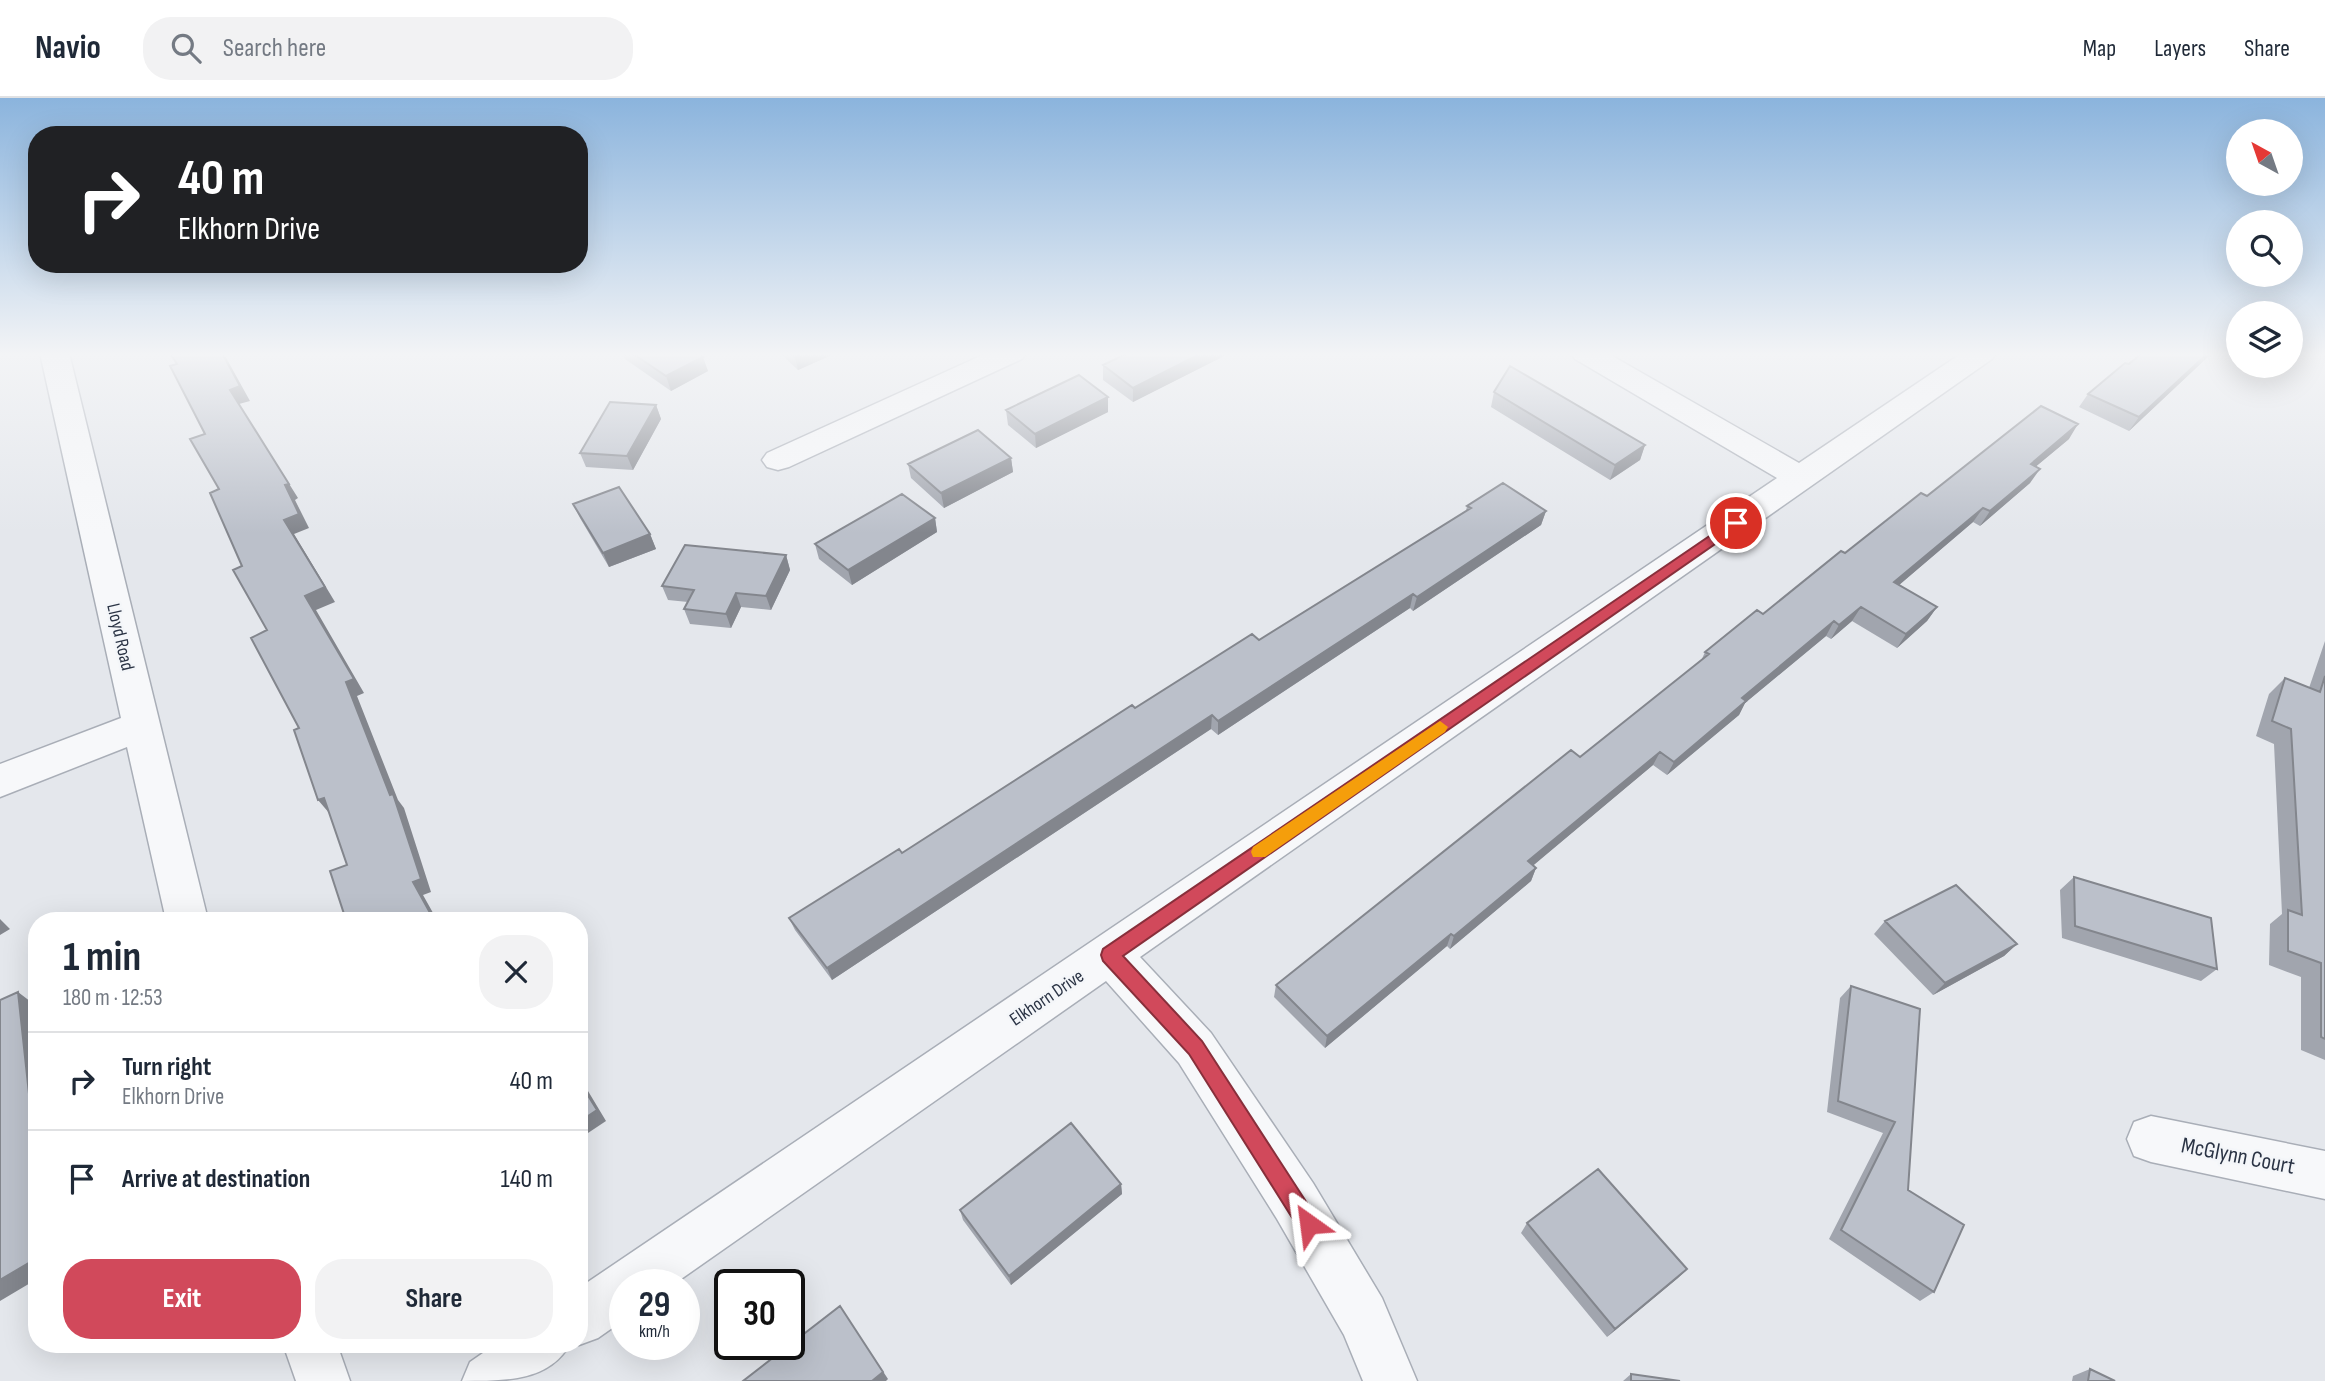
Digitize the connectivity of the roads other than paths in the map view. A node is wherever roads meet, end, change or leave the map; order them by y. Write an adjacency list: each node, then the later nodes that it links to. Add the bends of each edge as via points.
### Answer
1 (68, 413): 7 (street, Lloyd Road)
2 (881, 413): 5 (street)
3 (1689, 413): 6 (street)
4 (1895, 413): 6 (street, Elkhorn Drive)
5 (778, 460)
6 (1801, 478): 10 (street, Elkhorn Drive)
7 (140, 726): 8 (street); 9 (street, Lloyd Road)
8 (0, 781)
9 (185, 912)
10 (1110, 955): 13 (street, Elkhorn Drive); 20 (street, via 1195,1048 1295,1201 1363,1317)
11 (2151, 1139): 12 (street, McGlynn Court)
12 (2325, 1175)
13 (652, 1269)
14 (609, 1299): 15 (street)
15 (588, 1313)
16 (313, 1353): 18 (street)
17 (530, 1353): 19 (street)
18 (323, 1381)
19 (489, 1381)
20 (1390, 1381)

